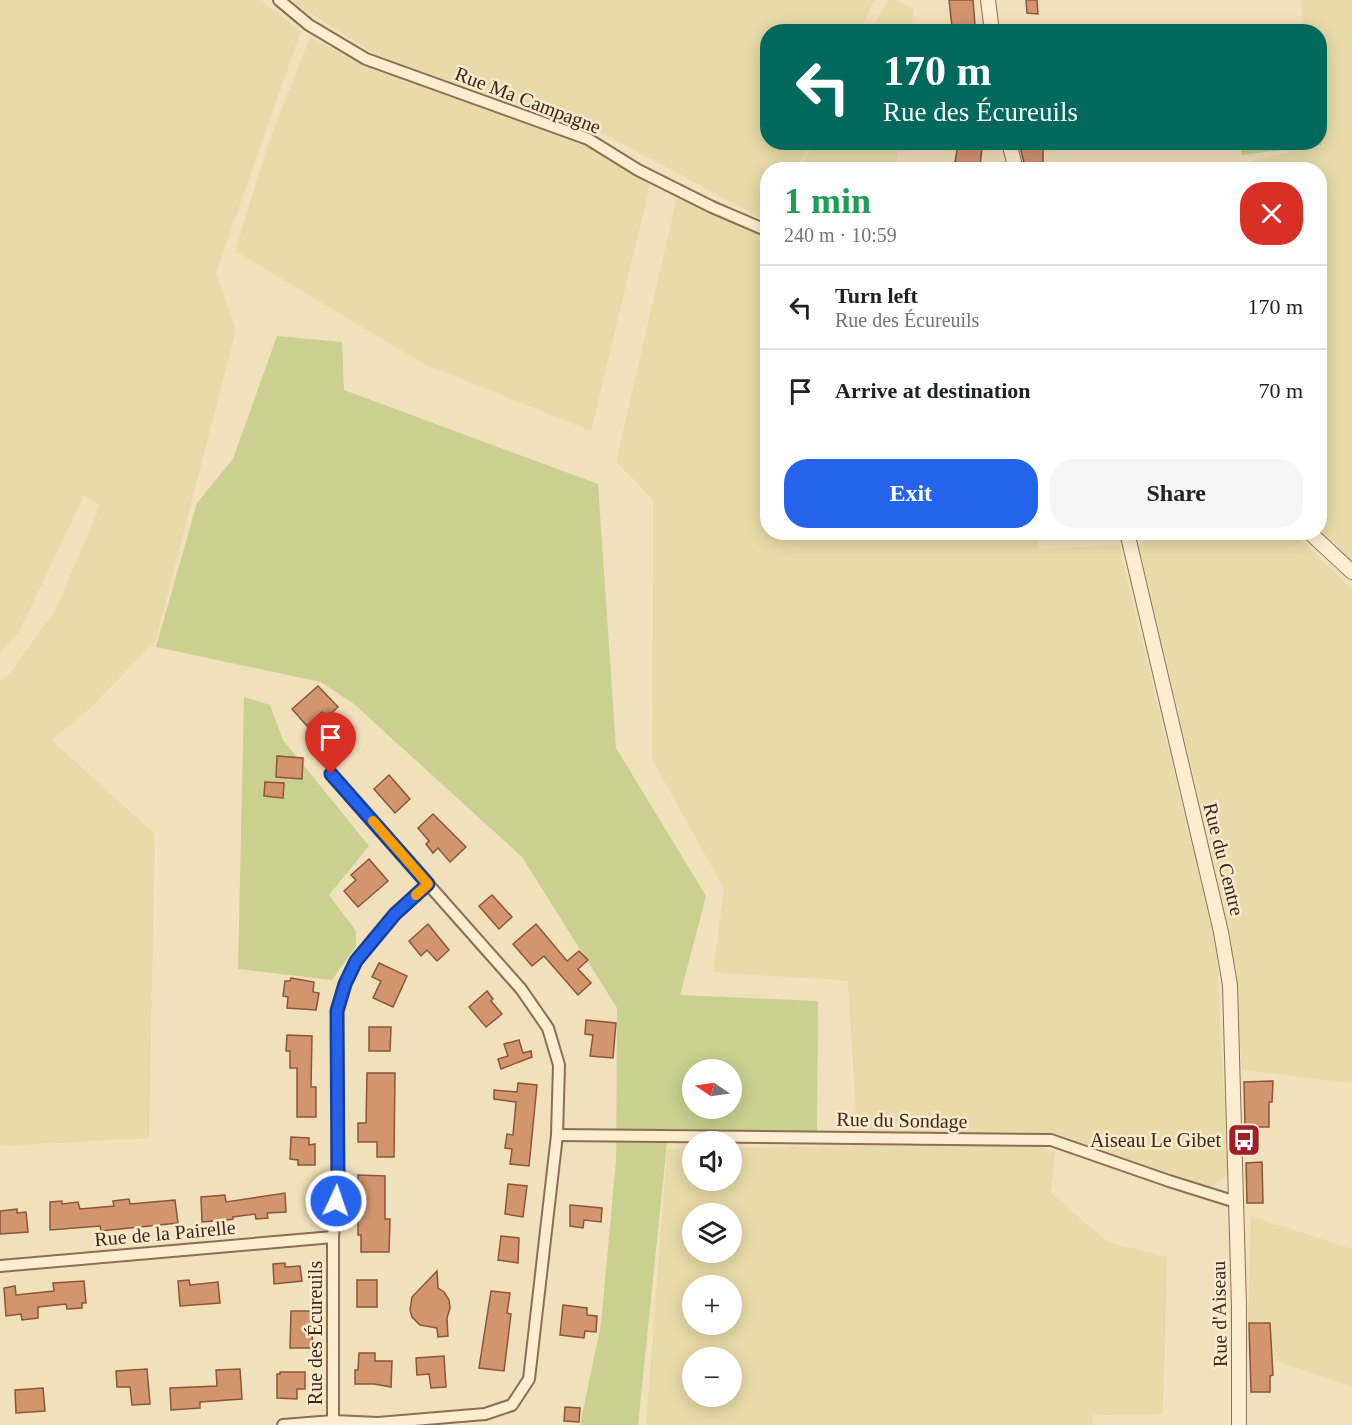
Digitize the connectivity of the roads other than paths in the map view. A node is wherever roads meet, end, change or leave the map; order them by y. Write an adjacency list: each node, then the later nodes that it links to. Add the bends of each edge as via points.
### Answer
1 (279, 0): 4 (street, Rue Ma Campagne, via 309,25 366,59 588,139 638,170)
2 (987, 0): 3 (street)
3 (991, 24)
4 (760, 228)
5 (1129, 540): 11 (street, Rue du Centre, via 1230,985)
6 (1318, 540): 7 (street)
7 (1352, 572)
8 (331, 774): 9 (street, Rue des Écureuils)
9 (428, 884): 10 (street, Rue des Écureuils, via 521,989 548,1028 559,1065); 12 (street, Rue des Écureuils, via 395,914 356,961 337,1011 338,1183)
10 (556, 1135): 11 (street, Rue du Sondage, via 1051,1140); 14 (street, Rue des Écureuils, via 529,1379 512,1405 485,1414 378,1423)
11 (1236, 1202): 16 (street, Rue d'Aiseau)
12 (333, 1237): 13 (street, Rue de la Pairelle); 14 (street, Rue des Écureuils)
13 (0, 1266)
14 (333, 1420): 15 (street)
15 (283, 1425)
16 (1239, 1425)

